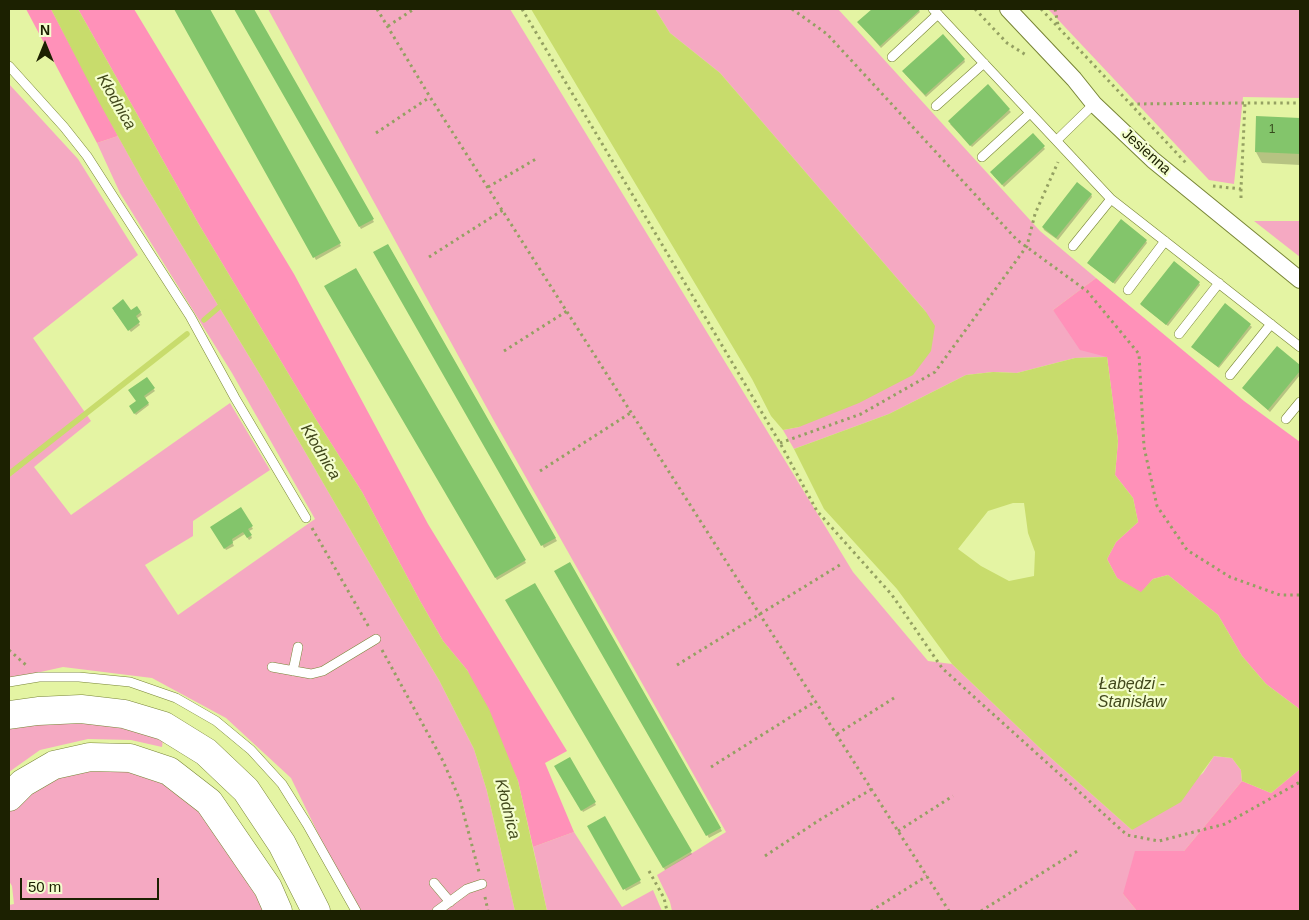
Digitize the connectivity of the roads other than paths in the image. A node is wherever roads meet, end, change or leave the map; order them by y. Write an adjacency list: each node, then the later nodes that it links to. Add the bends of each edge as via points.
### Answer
1 (1008, 9): 6 (street, Jesienna)
2 (936, 11): 3 (lane); 4 (lane)
3 (892, 57)
4 (984, 63): 7 (lane); 8 (lane)
5 (9, 66): 23 (lane, via 87,156 190,316)
6 (1094, 104): 9 (lane); 14 (street, Jesienna, via 1153,160)
7 (936, 106)
8 (1030, 112): 9 (lane); 10 (lane)
9 (1057, 140): 11 (lane)
10 (982, 157)
11 (1111, 199): 12 (lane); 13 (lane)
12 (1165, 241): 15 (lane); 16 (lane)
13 (1073, 246)
14 (1300, 280)
15 (1219, 283): 17 (lane); 18 (lane)
16 (1128, 290)
17 (1271, 324): 19 (lane); 20 (lane)
18 (1179, 334)
19 (1300, 347)
20 (1230, 375)
21 (1300, 402): 22 (lane)
22 (1286, 419)
23 (306, 518)
24 (376, 639): 27 (lane, via 323,671 311,674)
25 (298, 647): 27 (lane)
26 (272, 666): 27 (lane)
27 (293, 671)
28 (9, 682): 36 (lane, via 39,677 130,682 176,698 216,721 251,750 282,784)
29 (9, 715): 35 (highway, via 38,710 81,709 124,714 164,726 206,752 246,790 282,844)
30 (9, 797): 34 (highway, via 23,783 54,765 90,757 130,758 169,772 208,802 268,888)
31 (434, 883): 33 (lane)
32 (482, 884): 33 (lane, via 467,889)
33 (450, 902): 37 (lane)
34 (278, 911)
35 (316, 911)
36 (356, 911)
37 (438, 911)

